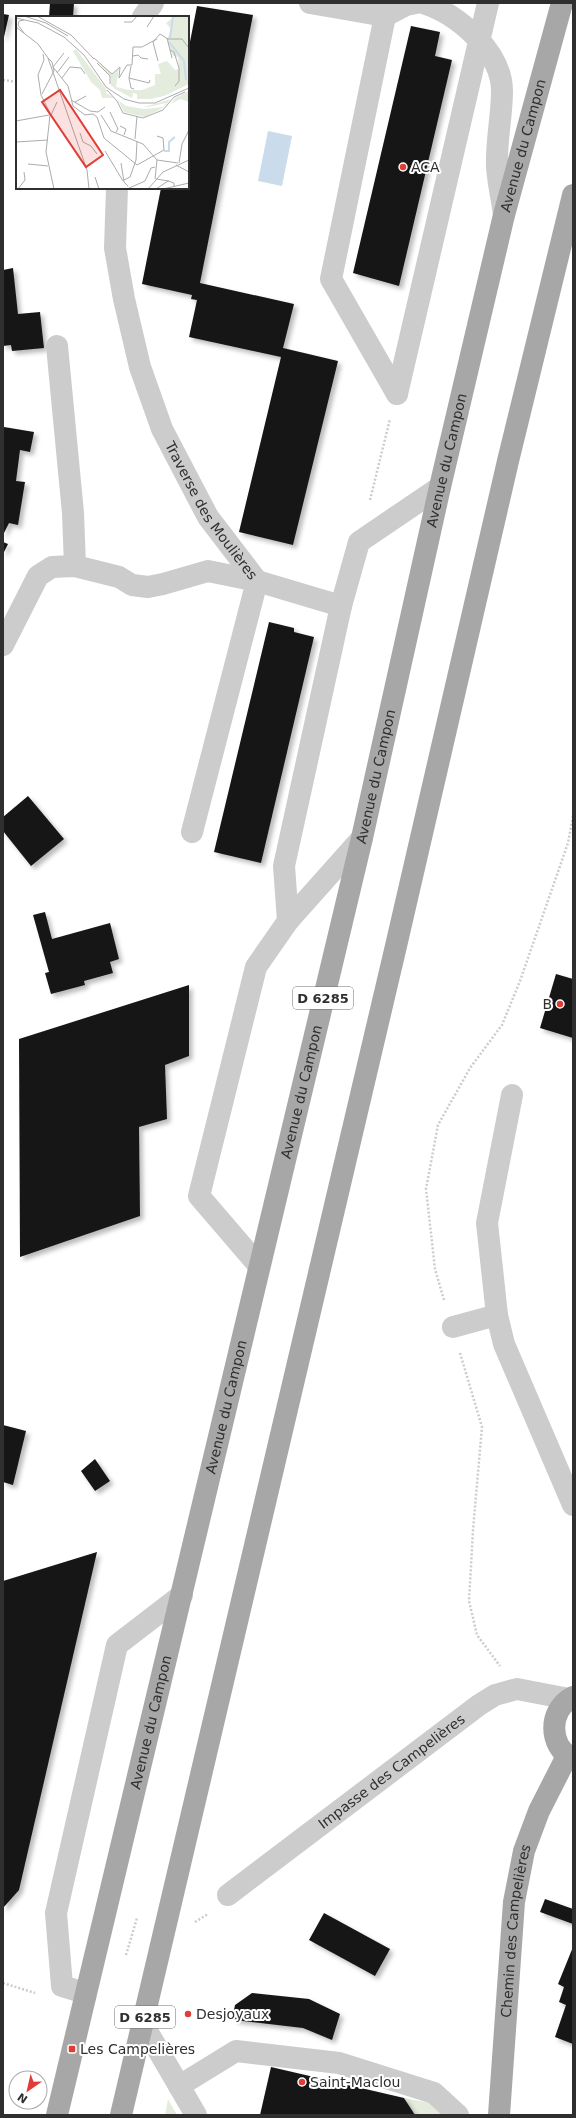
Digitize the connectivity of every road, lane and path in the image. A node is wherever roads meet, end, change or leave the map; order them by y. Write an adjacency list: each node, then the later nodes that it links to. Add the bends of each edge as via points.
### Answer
1 (153, 3): 8 (street)
2 (310, 3): 7 (street)
3 (416, 3): 7 (street)
4 (424, 3): 9 (street, via 438,7)
5 (488, 3): 9 (street)
6 (562, 3): 14 (main road, Avenue du Campon / D 6285)
7 (388, 10): 16 (street, via 331,279)
8 (144, 16)
9 (479, 39): 14 (street, via 495,64 502,90 497,166); 16 (street)
10 (3, 80): 11 (path)
11 (16, 82)
12 (117, 189): 20 (street, Traverse des Moulières, via 115,248 140,367 157,416 208,517)
13 (573, 195): 40 (main road, D 6285, via 508,461)
14 (504, 215): 17 (main road, Avenue du Campon / D 6285)
15 (57, 346): 19 (street, via 73,513)
16 (397, 394): 18 (path)
17 (440, 487): 18 (street); 24 (main road, Avenue du Campon / D 6285)
18 (359, 542): 21 (street)
19 (75, 566): 20 (street, via 119,577 132,585 148,587 208,571); 22 (street, via 52,567 38,576)
20 (257, 581): 21 (street); 23 (street, Traverse des Moulières)
21 (341, 606): 25 (street, via 284,866)
22 (3, 645)
23 (192, 832)
24 (362, 838): 25 (street); 27 (main road, Avenue du Campon / D 6285)
25 (288, 921): 27 (street, via 256,967 199,1196)
26 (512, 1095): 28 (street, via 487,1223)
27 (259, 1266): 31 (main road, Avenue du Campon / D 6285)
28 (497, 1315): 29 (street); 30 (street, via 504,1344)
29 (453, 1327)
30 (573, 1505)
31 (182, 1595): 39 (main road, Avenue du Campon / D 6285); 39 (street, via 117,1645 56,1913 62,1986)
32 (571, 1698): 33 (main road, via 561,1707 554,1727 559,1748); 34 (street, Impasse des Campelières, via 517,1689 495,1695)
33 (570, 1757): 46 (main road, Chemin des Campelières, via 538,1811 524,1851 514,1902)
34 (228, 1895)
35 (207, 1915): 36 (path)
36 (194, 1923)
37 (3, 1982): 38 (path)
38 (36, 1993)
39 (85, 1993): 42 (main road, D 6285)
40 (143, 2024): 41 (street); 43 (main road, D 6285)
41 (179, 2086): 44 (street); 45 (street, via 236,2051 339,2063 434,2093)
42 (57, 2115)
43 (121, 2115)
44 (196, 2115)
45 (458, 2115)
46 (499, 2115)

